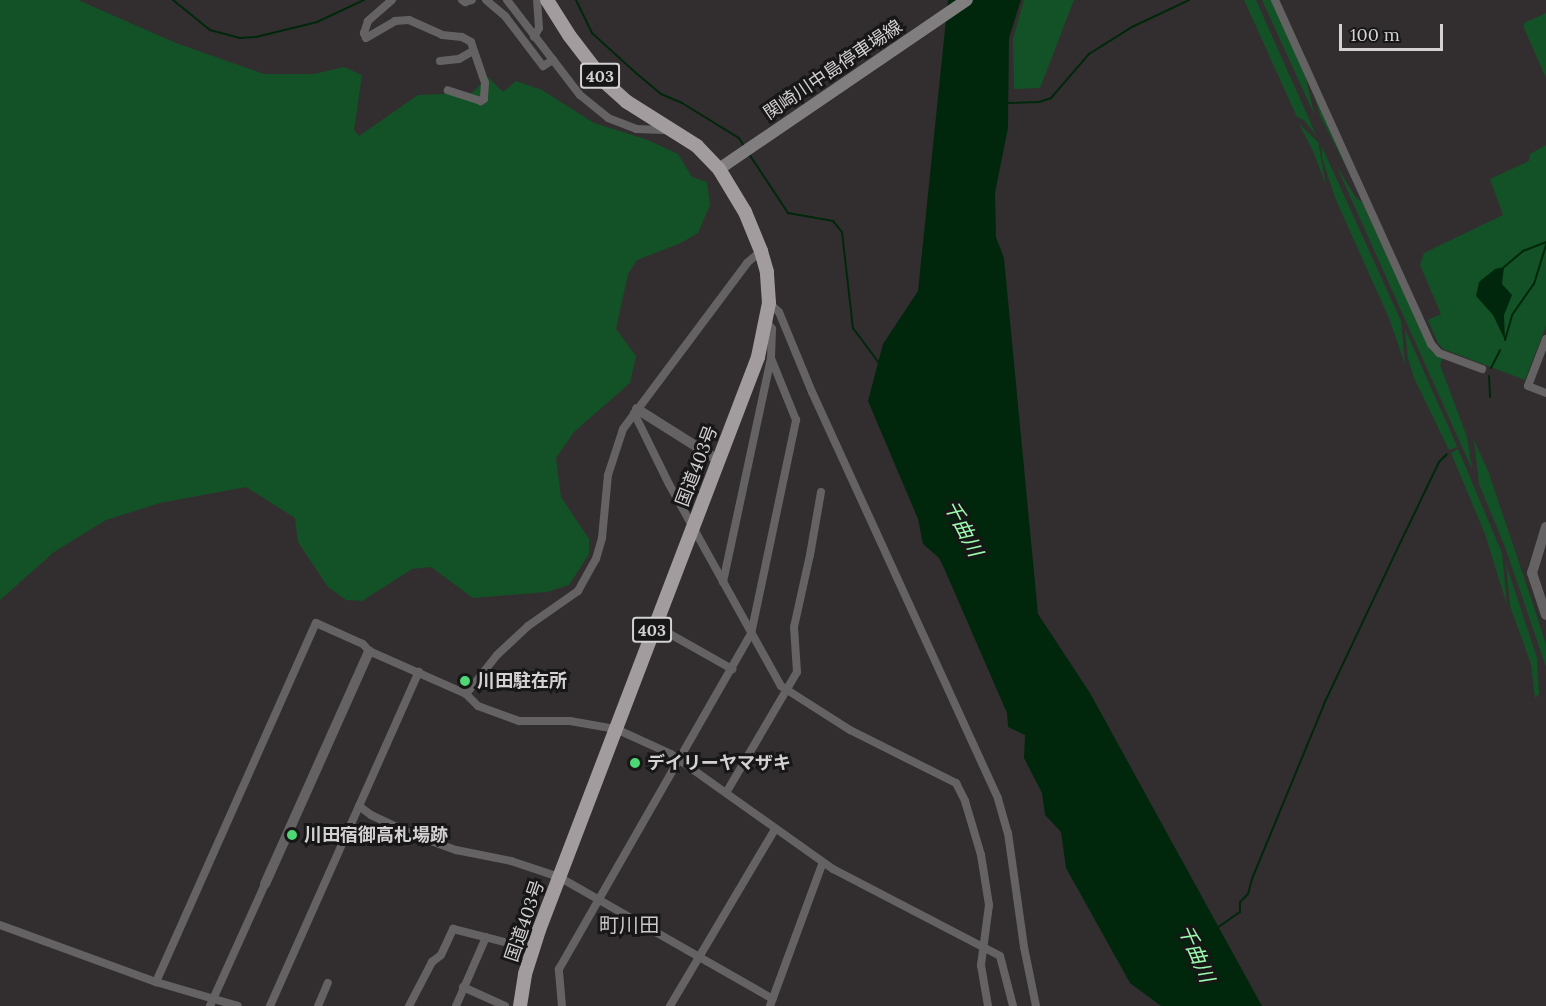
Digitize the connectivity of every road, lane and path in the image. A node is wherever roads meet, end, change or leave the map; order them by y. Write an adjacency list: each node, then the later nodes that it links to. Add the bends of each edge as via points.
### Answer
1 (392, 0): 11 (street, via 368,21 366,38 396,21 409,20 442,35 469,39)
2 (462, 0): 3 (street)
3 (472, 0)
4 (486, 0): 12 (street, via 505,16 543,66)
5 (507, 0): 10 (street)
6 (537, 0): 10 (street, via 539,28)
7 (547, 0): 15 (highway, 国道403号 / 403, via 604,82 627,102)
8 (967, 0): 16 (main road, 関崎川中島停車場線)
9 (1275, 0): 24 (street, via 1431,344 1439,353)
10 (534, 37): 12 (street)
11 (473, 51): 13 (street, via 459,59); 14 (street, via 485,83 484,99)
12 (553, 60): 15 (street, via 580,95 608,118 636,129)
13 (440, 61)
14 (448, 90)
15 (674, 129): 16 (highway, 国道403号 / 403)
16 (723, 166): 17 (highway, 国道403号 / 403)
17 (761, 251): 18 (street); 19 (highway, 国道403号 / 403)
18 (749, 261): 19 (street); 26 (street)
19 (767, 272): 20 (highway, 国道403号 / 403)
20 (768, 303): 21 (highway, 国道403号 / 403); 71 (street, via 779,312 998,799 1008,833)
21 (766, 321): 23 (street, via 772,329); 27 (highway, 国道403号 / 403, via 758,357)
22 (1546, 339): 25 (street, via 1528,386)
23 (771, 358): 31 (street); 34 (street, via 796,420)
24 (1482, 369)
25 (1544, 392)
26 (636, 411): 27 (street); 30 (street); 39 (street, via 615,446 608,476 603,538 578,591 513,640)
27 (718, 460): 30 (highway, 国道403号 / 403)
28 (821, 492): 38 (street, via 794,627 797,672)
29 (1546, 527): 32 (street, via 1532,573)
30 (692, 528): 31 (street); 33 (highway, 国道403号 / 403)
31 (723, 582): 34 (street)
32 (1546, 615)
33 (654, 625): 36 (street); 40 (highway, 国道403号 / 403)
34 (751, 634): 36 (street); 38 (street)
35 (369, 651): 37 (street); 47 (street); 54 (street, via 363,644 316,623)
36 (732, 669): 41 (street)
37 (419, 672): 39 (street); 43 (street)
38 (787, 691): 42 (street); 51 (street, via 850,730 956,783 981,855 989,906)
39 (466, 694): 40 (street, via 478,706 519,721 570,722)
40 (616, 729): 41 (street); 46 (highway, 国道403号 / 403)
41 (680, 759): 42 (street); 48 (street)
42 (726, 793): 44 (street)
43 (359, 806): 46 (street, via 414,836); 61 (street)
44 (775, 829): 45 (street); 53 (street)
45 (823, 862): 51 (street); 58 (street)
46 (559, 877): 48 (street); 52 (highway, 国道403号 / 403)
47 (265, 884): 57 (street)
48 (599, 899): 53 (street); 67 (street, via 559,969)
49 (0, 925): 54 (street)
50 (486, 937): 52 (street); 56 (street); 63 (street, via 453,928)
51 (983, 947): 69 (street, via 981,965); 70 (street, via 999,956)
52 (532, 949): 66 (highway, 国道403号 / 403)
53 (700, 956): 58 (street); 68 (street)
54 (156, 982): 57 (street)
55 (328, 983): 62 (street)
56 (463, 987): 64 (street); 65 (street)
57 (214, 997): 59 (street); 60 (street)
58 (771, 1002)
59 (210, 1006)
60 (238, 1006)
61 (270, 1006)
62 (318, 1006)
63 (409, 1006)
64 (456, 1006)
65 (505, 1006)
66 (520, 1006)
67 (562, 1006)
68 (670, 1006)
69 (988, 1006)
70 (1013, 1006)
71 (1036, 1006)

